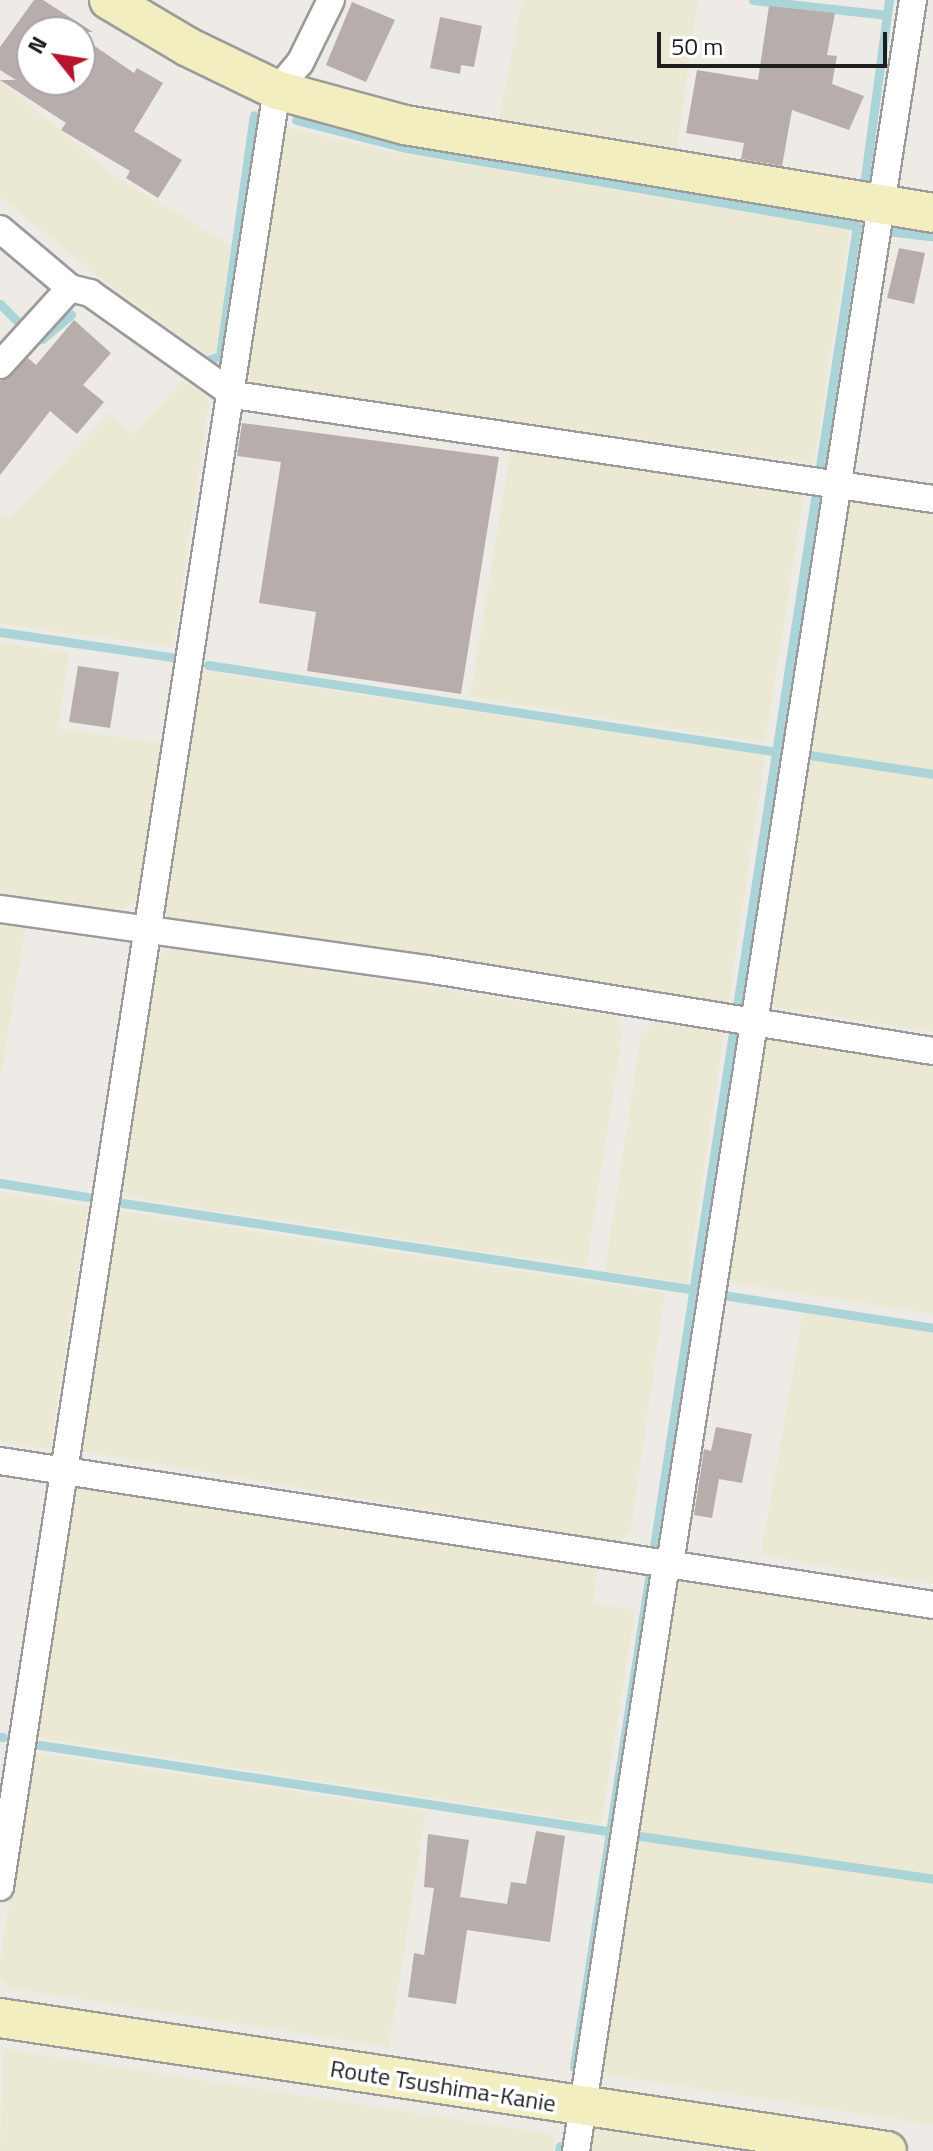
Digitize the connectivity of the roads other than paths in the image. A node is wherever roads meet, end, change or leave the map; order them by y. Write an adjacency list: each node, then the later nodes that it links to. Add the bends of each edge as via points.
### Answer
1 (109, 0): 4 (main road, via 188,47)
2 (331, 0): 4 (street, via 300,63)
3 (913, 0): 5 (street)
4 (277, 90): 5 (main road, via 405,125); 10 (street)
5 (881, 205): 6 (main road); 11 (street)
6 (933, 213)
7 (0, 229): 8 (street)
8 (70, 288): 9 (street); 10 (street, via 90,293)
9 (0, 365)
10 (234, 395): 11 (street); 14 (street)
11 (822, 483): 12 (street); 15 (street)
12 (933, 499)
13 (0, 909): 14 (street)
14 (147, 931): 15 (street, via 427,969); 18 (street)
15 (752, 1025): 16 (street); 19 (street)
16 (933, 1051)
17 (0, 1461): 18 (street)
18 (62, 1470): 19 (street); 21 (street)
19 (659, 1563): 20 (street); 23 (street)
20 (933, 1605)
21 (0, 1887)
22 (0, 2018): 23 (main road, Route Tsushima-Kanie)
23 (583, 2107): 24 (street); 25 (main road, Route Tsushima-Kanie)
24 (576, 2151)
25 (887, 2151)

